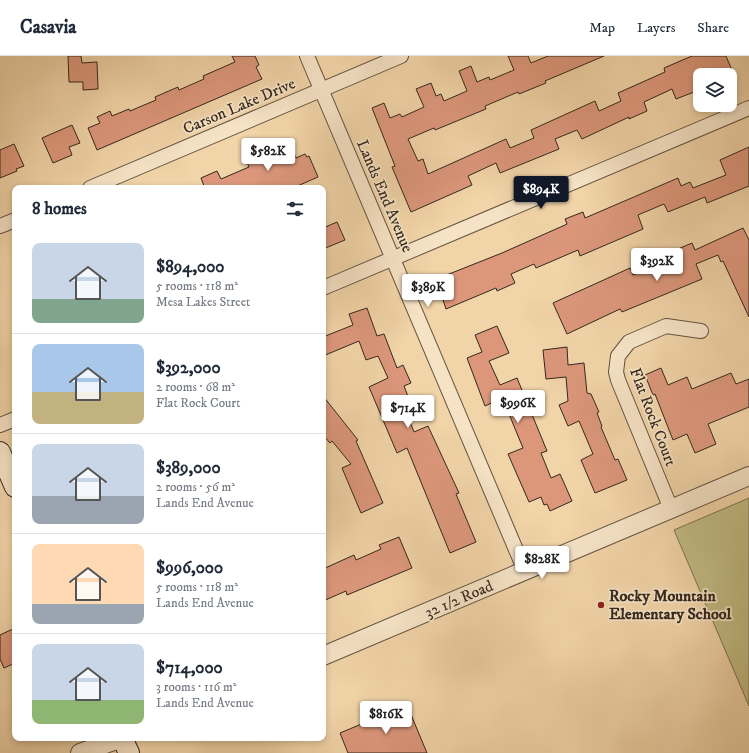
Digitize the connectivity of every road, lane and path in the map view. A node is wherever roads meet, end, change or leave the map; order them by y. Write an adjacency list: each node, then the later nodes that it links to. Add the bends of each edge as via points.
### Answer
1 (307, 56): 3 (street, Lands End Avenue)
2 (401, 56): 3 (street, Carson Lake Drive)
3 (321, 90): 5 (street, Carson Lake Drive); 8 (street, Lands End Avenue)
4 (749, 108): 8 (street)
5 (97, 185)
6 (12, 221): 7 (street)
7 (0, 226)
8 (393, 259): 9 (street); 17 (street, Lands End Avenue)
9 (326, 287)
10 (702, 331): 16 (street, Flat Rock Court, via 666,326 629,342 623,348 616,364 618,380)
11 (12, 420): 12 (street)
12 (0, 425)
13 (0, 452): 15 (main road)
14 (749, 476): 16 (street, 32 1/2 Road)
15 (12, 480)
16 (671, 509): 17 (street, 32 1/2 Road)
17 (525, 571): 18 (street, 32 1/2 Road)
18 (326, 655)
19 (114, 741): 21 (street)
20 (123, 741): 22 (main road)
21 (80, 753)
22 (129, 753)

